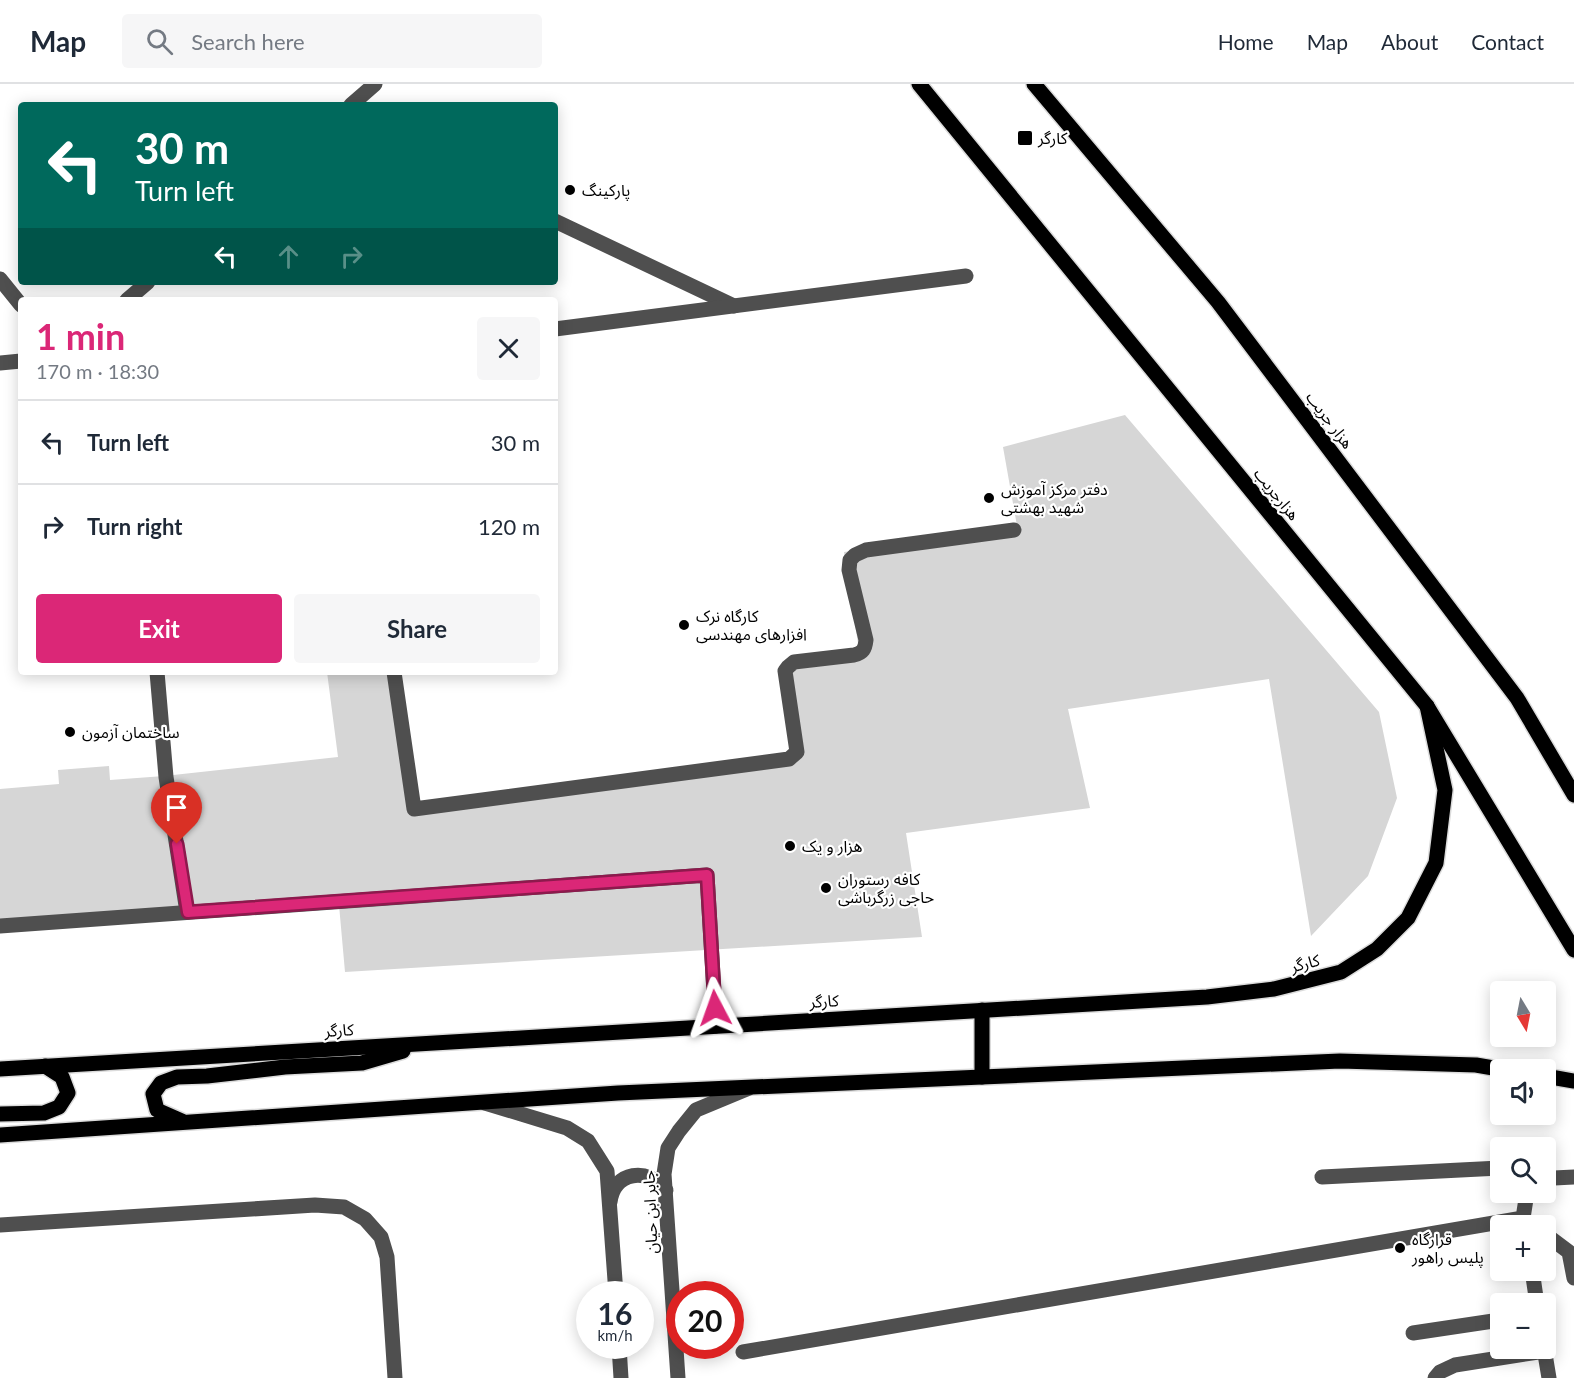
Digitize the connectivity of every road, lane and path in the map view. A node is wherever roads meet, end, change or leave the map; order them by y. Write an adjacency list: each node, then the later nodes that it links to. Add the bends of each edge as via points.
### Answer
1 (375, 84): 4 (street)
2 (919, 84): 18 (main road, هزارجریب)
3 (1034, 84): 19 (main road, هزار جریب, via 1225,311 1517,698)
4 (354, 102)
5 (558, 221): 11 (street)
6 (966, 276): 11 (street)
7 (0, 279): 10 (street)
8 (144, 285): 9 (street)
9 (130, 297)
10 (18, 301)
11 (734, 306): 12 (street)
12 (558, 329)
13 (18, 361): 14 (street)
14 (0, 363)
15 (1014, 530): 17 (street, via 866,550 850,560 865,648 854,655 794,662 788,667 785,672 797,752 789,759 414,809)
16 (157, 675): 20 (street, via 166,777)
17 (394, 675)
18 (1427, 706): 22 (main road, هزارجریب); 23 (main road, کارگر, via 1445,790 1436,863 1408,918 1377,949 1341,972 1274,989 1207,997)
19 (1574, 795)
20 (188, 912): 21 (street); 24 (street, via 707,875)
21 (0, 926)
22 (1574, 950)
23 (982, 1010): 24 (main road, کارگر); 29 (main road)
24 (716, 1026): 25 (main road, کارگر)
25 (432, 1043): 26 (main road, کارگر); 35 (main road, via 362,1063 177,1077 161,1083 153,1094 157,1110)
26 (44, 1066): 28 (main road, کارگر); 34 (main road, via 62,1077 68,1093 59,1107 44,1113)
27 (1490, 1067): 29 (main road, via 1340,1061)
28 (0, 1069)
29 (982, 1077): 32 (main road)
30 (1556, 1078): 31 (main road)
31 (1574, 1081)
32 (749, 1088): 33 (main road); 41 (street, جابر ابن حیان, via 696,1110 668,1148)
33 (485, 1102): 35 (main road); 42 (street, via 567,1128 588,1142 607,1171)
34 (0, 1114)
35 (184, 1122): 36 (main road)
36 (0, 1135)
37 (1490, 1169): 38 (street)
38 (1322, 1177)
39 (1574, 1177): 40 (street)
40 (1556, 1178)
41 (666, 1190): 42 (street, via 650,1177 629,1177 614,1190); 56 (street, جابر ابن حیان)
42 (610, 1204): 47 (street)
43 (0, 1225): 54 (street, via 315,1205 344,1207 365,1219 381,1237 387,1257)
44 (1490, 1229): 50 (street)
45 (1556, 1242): 46 (street, via 1569,1252)
46 (1574, 1278)
47 (615, 1281)
48 (1490, 1321): 49 (street)
49 (1413, 1333)
50 (744, 1352)
51 (620, 1359): 55 (street)
52 (1491, 1359): 57 (street, via 1455,1365)
53 (1546, 1359): 58 (street)
54 (395, 1378)
55 (621, 1378)
56 (678, 1378)
57 (1435, 1378)
58 (1549, 1378)

